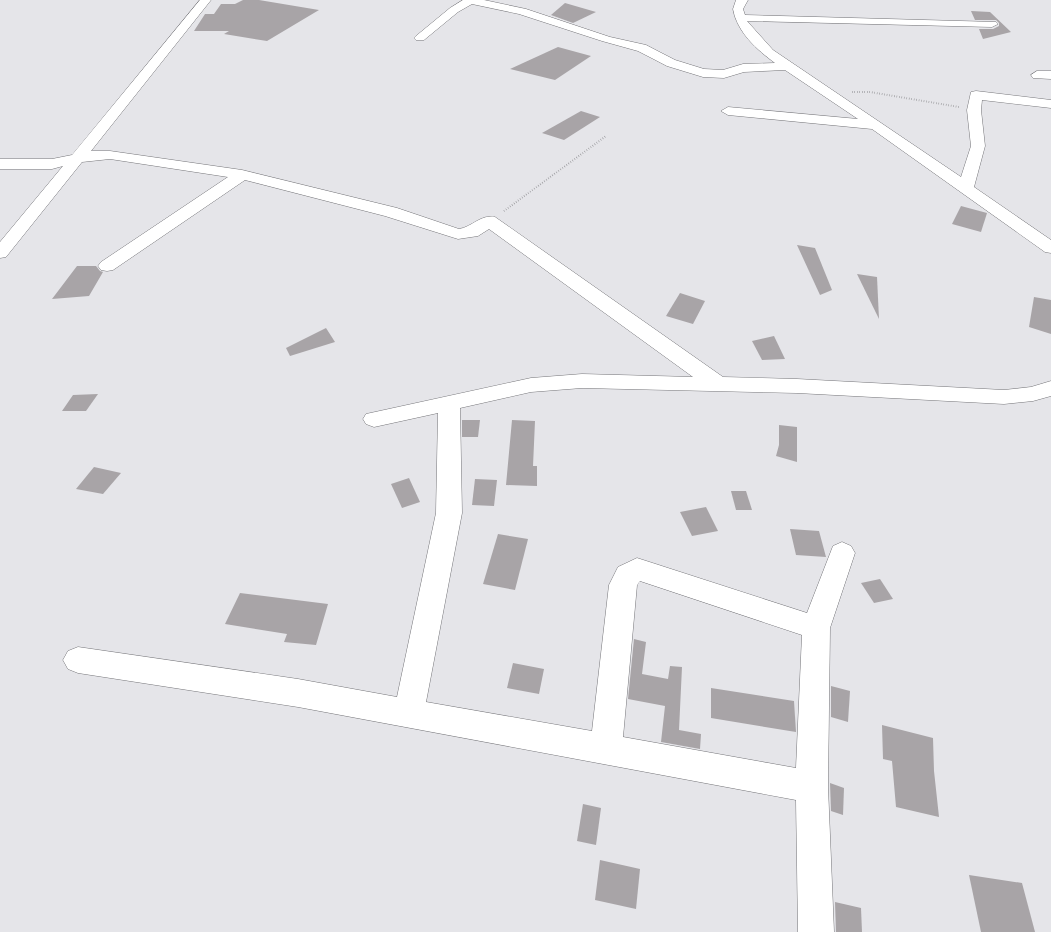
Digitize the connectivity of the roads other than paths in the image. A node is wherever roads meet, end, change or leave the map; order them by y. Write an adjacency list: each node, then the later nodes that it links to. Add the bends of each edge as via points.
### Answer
1 (206, 0): 13 (street)
2 (470, 0): 6 (street); 7 (street, via 522,11 642,48 671,63 703,73 724,74 743,68)
3 (743, 0): 4 (street, via 738,9)
4 (740, 18): 5 (street); 7 (street, via 756,42)
5 (992, 24)
6 (420, 38)
7 (785, 66): 12 (street)
8 (1037, 75): 9 (street)
9 (1051, 76)
10 (1051, 104): 16 (street, via 976,95 974,110 978,146)
11 (728, 111): 12 (street)
12 (874, 125): 16 (street)
13 (76, 158): 14 (street, via 52,164); 15 (street, via 110,155); 18 (street)
14 (0, 164)
15 (242, 175): 19 (street); 20 (street, via 391,212 458,234 472,232 489,221)
16 (966, 187): 17 (street)
17 (1051, 248)
18 (0, 253)
19 (107, 266)
20 (718, 384): 21 (street, via 1004,397 1033,394); 22 (street, via 552,382)
21 (1051, 388)
22 (449, 402): 23 (street); 27 (street, via 449,513)
23 (374, 418)
24 (842, 554): 25 (street)
25 (816, 628): 28 (street, via 637,569 627,575 623,585); 29 (street)
26 (78, 660): 27 (street, via 298,693)
27 (409, 714): 28 (street)
28 (606, 749): 29 (street)
29 (812, 787): 30 (street)
30 (816, 932)

